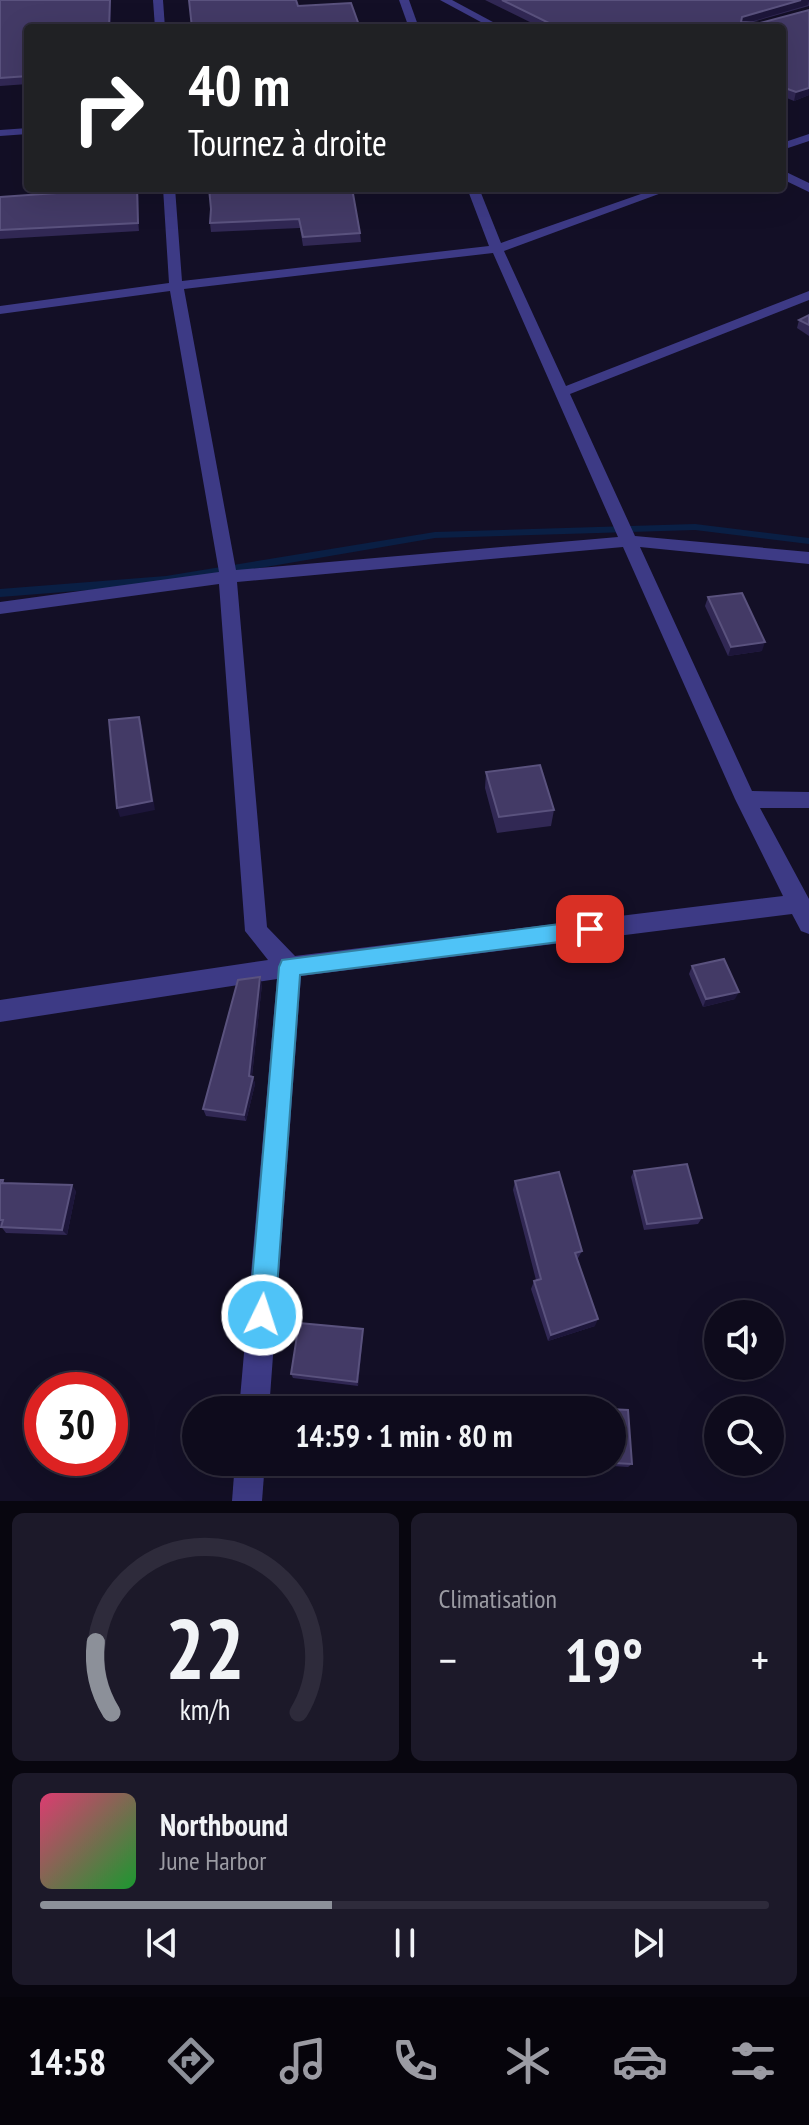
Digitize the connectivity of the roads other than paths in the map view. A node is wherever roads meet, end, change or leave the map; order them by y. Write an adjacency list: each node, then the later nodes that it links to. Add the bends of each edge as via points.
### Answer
1 (158, 0): 5 (street)
2 (404, 0): 6 (street)
3 (475, 0): 4 (street)
4 (449, 2): 7 (street)
5 (160, 24)
6 (413, 24)
7 (491, 24)
8 (24, 131): 9 (street)
9 (0, 133)
10 (809, 137): 11 (street)
11 (786, 146)
12 (786, 176): 13 (street)
13 (809, 188)
14 (169, 192): 18 (street)
15 (475, 192): 17 (street)
16 (658, 192): 17 (street)
17 (497, 249): 18 (street); 21 (street)
18 (176, 286): 20 (street); 24 (street)
19 (809, 295): 21 (street)
20 (0, 310)
21 (563, 392): 22 (street)
22 (631, 541): 23 (street); 24 (street); 26 (street)
23 (809, 558)
24 (227, 577): 25 (street); 29 (street, via 256,931)
25 (0, 608)
26 (745, 799): 27 (street); 28 (street)
27 (809, 800)
28 (805, 914): 29 (street)
29 (290, 967): 30 (street); 31 (street)
30 (0, 1011)
31 (255, 1396)
32 (249, 1476): 33 (street)
33 (247, 1501)

